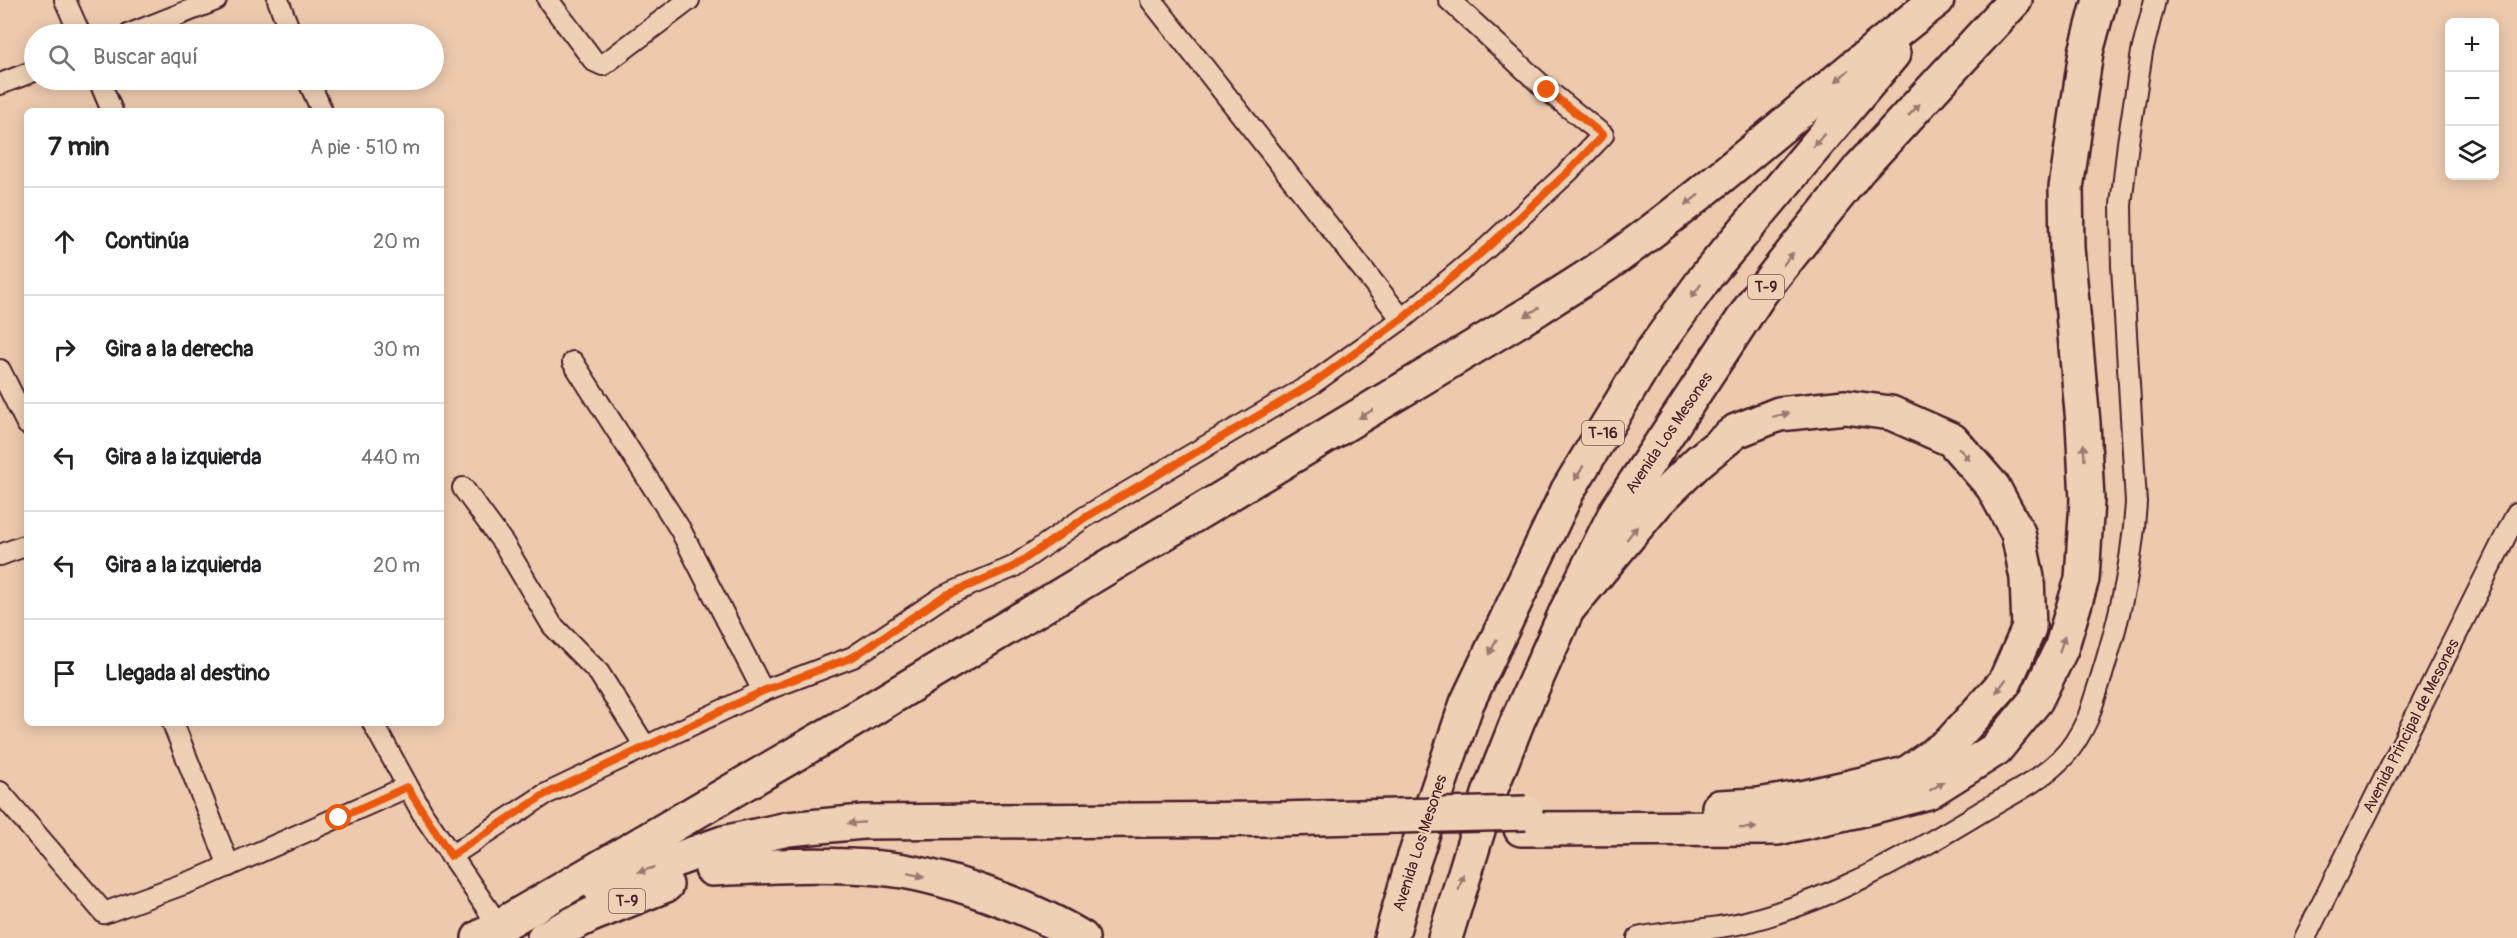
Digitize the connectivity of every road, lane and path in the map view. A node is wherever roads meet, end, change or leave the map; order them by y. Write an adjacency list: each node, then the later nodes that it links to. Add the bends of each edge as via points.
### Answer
1 (65, 0): 12 (street)
2 (216, 0): 13 (street)
3 (278, 0): 14 (street)
4 (548, 0): 5 (street, via 594,61 603,65)
5 (689, 0)
6 (1151, 0): 21 (street)
7 (1449, 0): 21 (street, via 1547,90 1603,135 1487,248)
8 (1938, 0): 41 (highway, one-way to 41, via 1635,243 1537,309 840,728); 45 (highway, Avenida Los Mesones / T-16, one-way to 45, via 1708,274 1652,353 1568,490 1467,703)
9 (2015, 0): 29 (highway, Avenida Los Mesones / T-9, one-way to 9, via 1617,510 1761,292 1860,168)
10 (2100, 0): 36 (highway, one-way to 10, via 1779,828 1855,812 1928,792 1996,749 2036,700 2061,649 2082,579 2087,500 2067,248 2066,188 2086,52)
11 (2155, 0): 46 (street, via 2142,52 2121,205 2136,502 2134,533 2116,631 2082,731 2063,757 2035,780 1927,845 1860,879 1746,922)
12 (76, 24)
13 (155, 24)
14 (287, 24)
15 (24, 75): 16 (street)
16 (0, 84)
17 (103, 90): 19 (street)
18 (313, 90): 20 (street)
19 (111, 108)
20 (321, 108)
21 (1402, 319): 30 (street, via 1312,384 1086,517 1013,567 944,596 853,657)
22 (573, 362): 30 (street, via 680,529)
23 (0, 370): 24 (street)
24 (24, 418)
25 (463, 488): 33 (street, via 504,544 552,625 599,673)
26 (2517, 513): 47 (street, Avenida Principal de Mesones)
27 (24, 546): 28 (street)
28 (0, 555)
29 (1567, 610): 36 (highway, one-way to 36, via 1658,501 1736,431 1779,414 1845,407 1891,413 1952,440 1993,487 2018,533 2027,578 2029,628 2005,682 1950,743 1906,774 1758,806); 42 (highway, Avenida Los Mesones, one-way to 29, via 1490,791)
30 (763, 691): 33 (street)
31 (174, 726): 39 (street)
32 (375, 726): 34 (street)
33 (645, 746): 38 (street, via 544,795)
34 (407, 787): 38 (street); 39 (street)
35 (0, 792): 39 (street, via 104,913)
36 (1524, 821): 37 (highway)
37 (1395, 824): 40 (highway, via 901,841 766,853); 41 (highway, one-way to 41, via 1279,819 874,822 788,829 723,843)
38 (451, 856): 41 (street)
39 (229, 866)
40 (712, 869): 43 (highway, T-9, via 591,915); 44 (highway, one-way to 44, via 807,864 883,868 991,896 1039,914)
41 (489, 932)
42 (1452, 934)
43 (544, 938)
44 (1082, 938)
45 (1391, 938)
46 (1638, 938)
47 (2305, 938)

